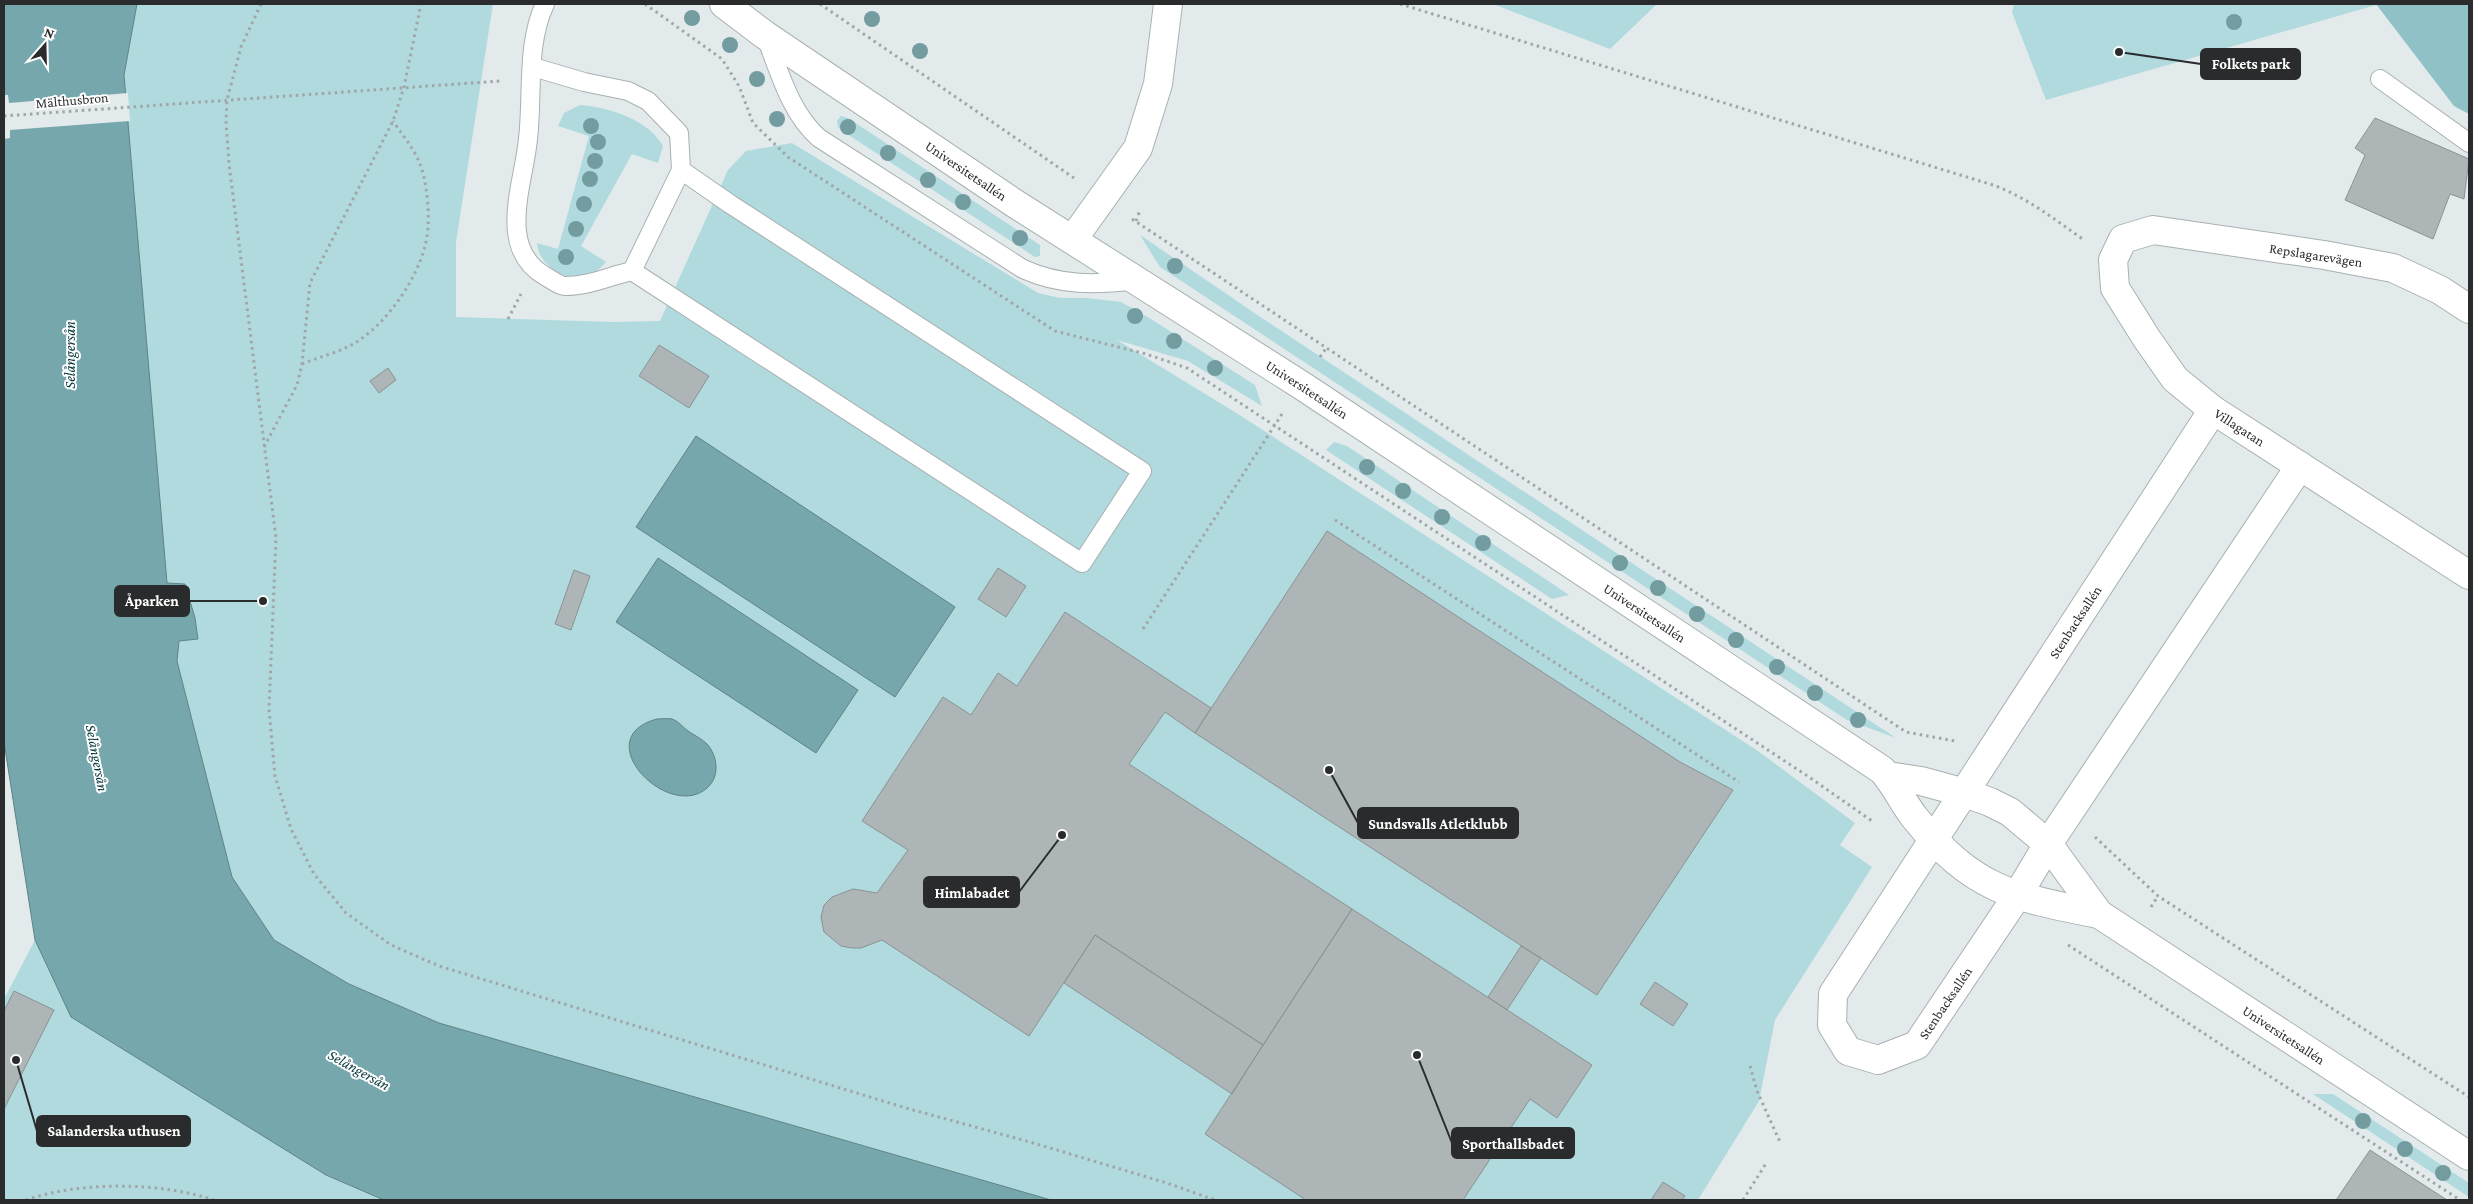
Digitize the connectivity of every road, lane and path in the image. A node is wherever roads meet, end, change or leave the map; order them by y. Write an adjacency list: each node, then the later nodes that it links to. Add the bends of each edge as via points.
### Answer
1 (261, 4): 13 (path, via 241,47)
2 (421, 4): 12 (path)
3 (544, 4): 10 (lane, via 536,21)
4 (645, 4): 30 (path, via 722,59 739,86 753,123 788,157 1056,331 1187,368)
5 (724, 4): 9 (street, Universitetsallén)
6 (820, 4): 19 (path)
7 (1168, 4): 20 (street, via 1158,84 1138,148)
8 (1400, 4): 22 (path, via 2016,193)
9 (765, 35): 21 (street, Universitetsallén); 24 (lane, via 805,126 819,138 1023,269 1046,279 1075,283)
10 (532, 73): 12 (path, Mälthusbron); 17 (lane, via 628,91 648,101 679,133); 23 (lane, via 528,140 516,228 519,245 534,270 563,286 589,284)
11 (2380, 79): 16 (lane)
12 (404, 87): 13 (path, Mälthusbron); 15 (path)
13 (227, 100): 14 (path, Mälthusbron); 31 (path, via 229,164)
14 (4, 116)
15 (394, 121): 27 (path, via 310,283); 27 (path, via 422,170 428,207 426,244 417,268 379,323 355,343)
16 (2469, 143)
17 (681, 170): 23 (lane); 23 (lane, via 1142,471 1082,563)
18 (1080, 173): 19 (path)
19 (1074, 178): 20 (path)
20 (1102, 198): 21 (street); 26 (path)
21 (1073, 240): 24 (street, Universitetsallén)
22 (2113, 260): 25 (street, Repslagarevägen, via 2123,239 2153,230 2393,268 2440,290); 29 (street, Villagatan, via 2115,288 2146,339 2175,379)
23 (632, 271)
24 (1136, 280): 28 (street, Universitetsallén)
25 (2469, 309)
26 (1327, 347): 28 (path); 36 (path, via 1906,732 1961,742)
27 (302, 364): 31 (path, via 297,385)
28 (1301, 385): 30 (path); 37 (street, Universitetsallén)
29 (2213, 410): 32 (street, Villagatan); 36 (street, Stenbacksallén)
30 (1274, 425): 35 (path); 41 (path)
31 (264, 447): 54 (path, via 276,538 269,708 275,776 291,829 314,874 346,913 391,945 440,966)
32 (2300, 466): 34 (street, Villagatan); 40 (street, Stenbacksallén)
33 (1335, 520): 38 (path)
34 (2469, 575)
35 (1142, 629)
36 (1989, 754): 39 (street, Stenbacksallén)
37 (1888, 776): 39 (street, Universitetsallén); 42 (street, Universitetsallén, via 1899,797)
38 (1739, 782)
39 (1965, 793): 42 (street, Stenbacksallén); 43 (street, Universitetsallén, via 2010,812)
40 (2070, 813): 43 (street, Stenbacksallén); 48 (path, via 2158,896)
41 (1876, 824)
42 (1934, 838): 44 (street, Universitetsallén, via 1950,858 1969,872); 44 (street, Stenbacksallén, via 1833,994 1832,1025 1848,1051 1878,1060 1917,1045)
43 (2048, 844): 44 (street, Stenbacksallén); 45 (street, Universitetsallén)
44 (2017, 896): 45 (street, Universitetsallén)
45 (2099, 914): 50 (street, Universitetsallén)
46 (2063, 942): 56 (path)
47 (1750, 1066): 49 (path, via 1757,1092)
48 (2469, 1097)
49 (1780, 1142)
50 (2469, 1156)
51 (1768, 1162): 55 (path)
52 (26, 1200): 53 (path, via 101,1186 189,1192)
53 (214, 1200)
54 (1215, 1200)
55 (1743, 1200)
56 (2460, 1200)

